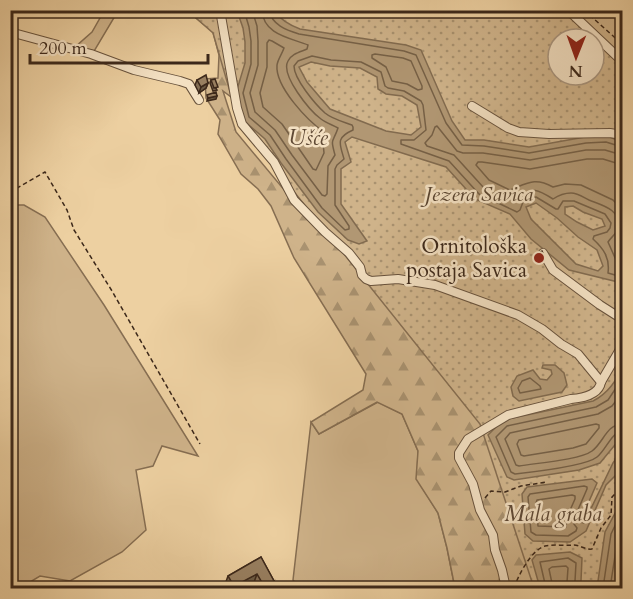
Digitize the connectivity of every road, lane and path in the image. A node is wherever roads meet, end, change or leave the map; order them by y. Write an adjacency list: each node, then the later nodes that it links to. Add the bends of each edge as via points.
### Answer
1 (220, 10): 14 (street, via 242,124 274,162 294,200 349,253 366,279 435,285 519,315 578,354)
2 (568, 10): 6 (street)
3 (584, 10): 5 (path)
4 (10, 32): 7 (street, via 189,84)
5 (622, 44)
6 (622, 61)
7 (199, 100)
8 (472, 106): 9 (street, via 519,132)
9 (622, 135)
10 (10, 192): 15 (path, via 45,172 74,230)
11 (543, 253): 12 (street, via 553,270)
12 (622, 319)
13 (622, 346): 14 (street)
14 (602, 382): 20 (street, via 594,393 508,415 468,439 459,458 473,484)
15 (200, 444)
16 (17, 475): 18 (path)
17 (547, 482): 20 (path, via 505,492 491,490)
18 (10, 490)
19 (619, 490): 22 (path, via 612,497 611,515 592,549 576,545 538,549)
20 (479, 507): 21 (street, via 493,535)
21 (506, 588)
22 (514, 588)

